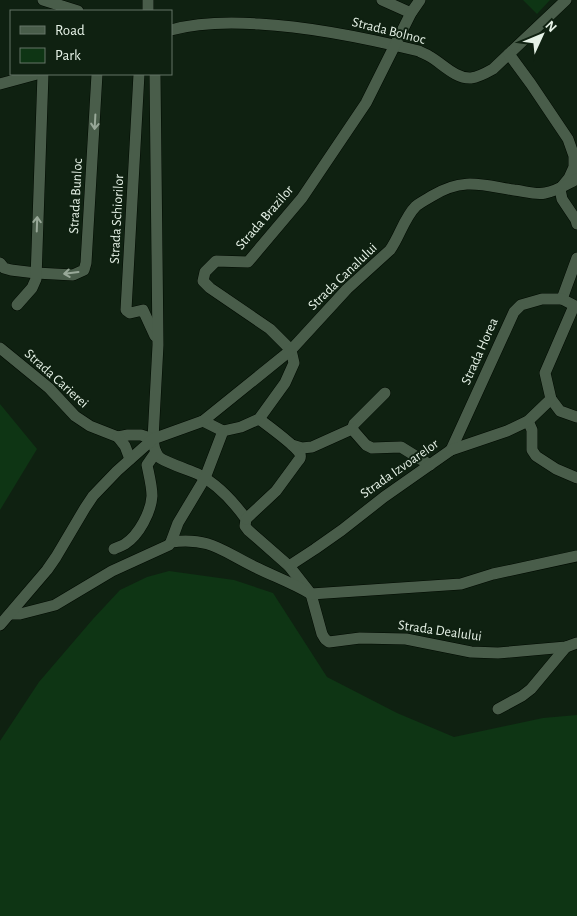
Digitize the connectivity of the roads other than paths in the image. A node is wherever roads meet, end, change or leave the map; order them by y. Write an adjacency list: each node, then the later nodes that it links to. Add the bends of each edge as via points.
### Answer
1 (42, 0): 5 (street)
2 (382, 0): 6 (street)
3 (420, 0): 6 (street, Strada Brazilor)
4 (566, 0): 9 (street, Strada Bolnoc)
5 (75, 10)
6 (411, 13): 8 (street, Strada Brazilor)
7 (172, 30): 8 (street, Strada Bolnoc, via 231,22 272,24 318,29)
8 (394, 45): 9 (street, Strada Bolnoc, via 429,56 464,78 480,76); 28 (street, Strada Brazilor, via 366,103 302,198 248,262 216,262 205,272 203,280 210,288 270,328)
9 (509, 54): 16 (street)
10 (33, 75): 15 (street)
11 (42, 75): 22 (street, one-way to 11)
12 (98, 75): 22 (street, Strada Bunloc, one-way to 22, via 84,270 73,275)
13 (139, 75): 26 (street, Strada Schiorilor, via 126,310 130,313 143,310)
14 (155, 75): 26 (street, Strada Schiorilor)
15 (0, 84)
16 (573, 142): 18 (street, via 574,167)
17 (577, 179): 18 (street, Strada Canalului)
18 (560, 189): 19 (street, via 562,199); 28 (street, Strada Canalului, via 534,193 464,183 426,199 408,217 390,250 347,289)
19 (577, 224)
20 (577, 258): 23 (street)
21 (0, 263): 22 (street, Strada Bunloc, via 11,270)
22 (36, 273): 24 (street, via 32,288)
23 (562, 300): 25 (street); 40 (street, Strada Horea, via 542,299 521,305 514,312)
24 (16, 305)
25 (576, 307): 30 (street, via 545,373)
26 (158, 345): 38 (street, Strada Schiorilor)
27 (0, 348): 37 (street, Strada Carierei, via 49,388 75,416)
28 (291, 350): 32 (street, via 294,363 285,383); 33 (street, Strada Canalului)
29 (385, 393): 35 (street)
30 (550, 399): 31 (street, via 560,411); 34 (street, Strada Izvoarelor)
31 (577, 417)
32 (258, 419): 36 (street); 39 (street)
33 (203, 421): 36 (street); 38 (street, Strada Canalului)
34 (528, 421): 40 (street, Strada Izvoarelor); 45 (street, via 532,430 532,450 536,456)
35 (352, 429): 39 (street, via 312,447); 43 (street, via 372,448 401,447)
36 (223, 432): 44 (street)
37 (118, 438): 38 (street, Strada Carierei, via 141,435); 42 (street)
38 (153, 439): 41 (street, Strada Schiorilor); 42 (street)
39 (292, 445): 46 (street, via 300,453 298,462 276,491)
40 (451, 450): 43 (street, Strada Izvoarelor)
41 (156, 452): 44 (street, via 160,458); 48 (street, via 147,464 152,498 144,523 125,545)
42 (130, 459): 53 (street, via 93,496 47,570)
43 (430, 465): 51 (street, Strada Izvoarelor)
44 (205, 478): 46 (street, via 230,499); 47 (street, via 178,523)
45 (577, 478)
46 (246, 519): 51 (street, via 248,530)
47 (171, 542): 52 (street, via 186,540 218,547); 53 (street, via 112,571 56,605)
48 (114, 548)
49 (577, 551): 50 (street)
50 (577, 556): 52 (street, via 461,584)
51 (289, 566): 52 (street)
52 (311, 594): 55 (street, Strada Dealului, via 322,634 328,642 360,638 406,639 471,652 498,653)
53 (10, 614): 54 (street)
54 (0, 625)
55 (572, 645): 56 (street, via 531,689)
56 (498, 708)

